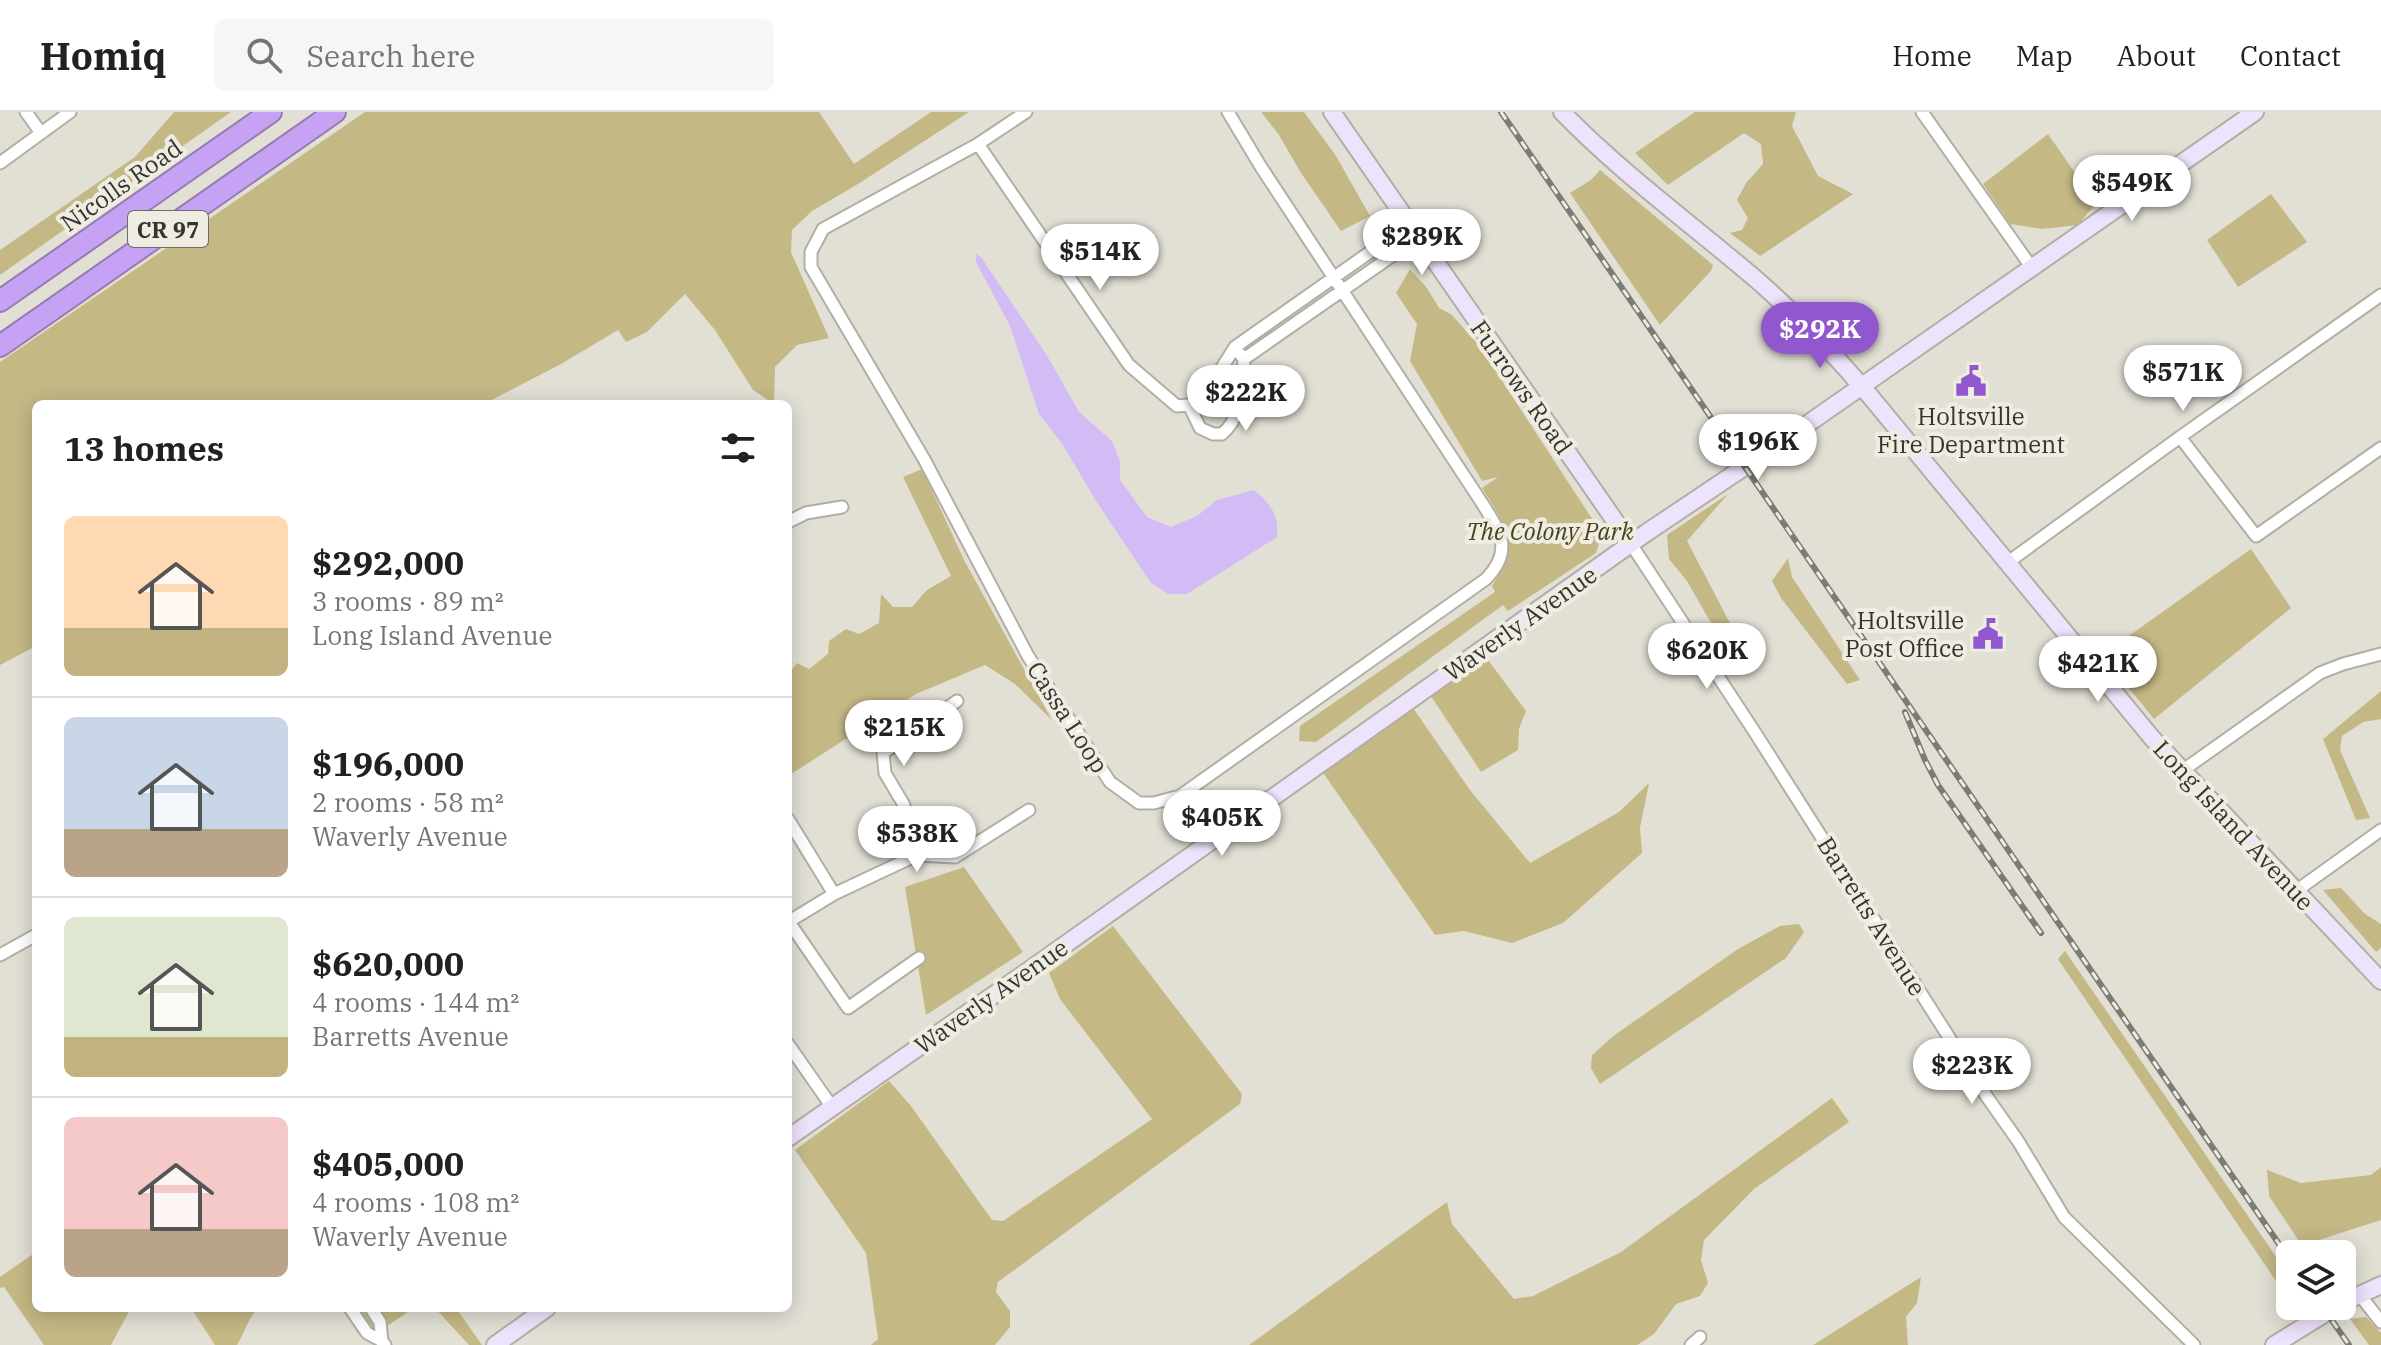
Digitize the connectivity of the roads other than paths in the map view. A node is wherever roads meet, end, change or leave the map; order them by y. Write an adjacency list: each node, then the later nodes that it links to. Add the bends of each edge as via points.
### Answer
1 (26, 112): 11 (street)
2 (70, 112): 11 (street)
3 (271, 112): 19 (highway, Nicolls Road / CR 97)
4 (335, 112): 20 (highway, CR 97)
5 (1026, 112): 12 (street, Cassa Loop)
6 (1228, 112): 16 (street, Cassa Loop)
7 (1332, 112): 14 (street, Furrows Road)
8 (1562, 112): 23 (street, Long Island Avenue, via 1610,159 1768,290)
9 (1922, 112): 15 (street)
10 (2255, 112): 15 (street, Waverly Avenue)
11 (41, 133): 13 (street)
12 (978, 144): 17 (street, Cassa Loop, via 823,229 811,252 811,267 924,459 1028,656 1110,782 1139,803 1180,796 1486,579 1502,555 1495,523); 24 (street, via 1129,365 1177,406)
13 (0, 163)
14 (1414, 231): 16 (street); 17 (street); 29 (street, Furrows Road)
15 (2032, 268): 23 (street, Waverly Avenue)
16 (1334, 277): 17 (street, Cassa Loop); 21 (street)
17 (1343, 290): 22 (street)
18 (2381, 295): 25 (street)
19 (0, 301)
20 (0, 346)
21 (1235, 347): 22 (street); 24 (street, via 1206,393)
22 (1244, 359): 24 (street, via 1240,404 1222,434 1200,428)
23 (1861, 385): 29 (street, Waverly Avenue); 30 (street, Long Island Avenue)
24 (1189, 405)
25 (2180, 437): 26 (street, via 2256,536); 30 (street)
26 (2381, 448)
27 (842, 507): 28 (street)
28 (792, 520)
29 (1631, 544): 47 (street, Waverly Avenue); 59 (street, Barretts Avenue, via 2064,1217)
30 (2007, 563): 33 (street, Long Island Avenue)
31 (2381, 654): 33 (street, via 2320,673)
32 (957, 701): 37 (street, via 883,753 885,773 904,805)
33 (2182, 771): 38 (street, Long Island Avenue)
34 (1029, 810): 37 (street, via 955,857)
35 (792, 826): 39 (street)
36 (2381, 830): 38 (street)
37 (917, 855): 39 (street)
38 (2296, 891): 45 (street, Long Island Avenue)
39 (834, 894): 40 (street)
40 (792, 920)
41 (792, 928): 44 (street, via 848,1008)
42 (32, 937): 43 (street)
43 (0, 955)
44 (919, 958)
45 (2381, 981)
46 (792, 1050): 47 (street)
47 (832, 1107): 48 (street, Waverly Avenue)
48 (792, 1135)
49 (2381, 1285): 50 (street)
50 (2359, 1294): 51 (street); 56 (street)
51 (2356, 1296)
52 (353, 1312): 57 (street, via 367,1333)
53 (374, 1312): 57 (street)
54 (541, 1312): 58 (street)
55 (2315, 1320): 60 (street)
56 (2381, 1322)
57 (384, 1343)
58 (495, 1345)
59 (2194, 1345)
60 (2274, 1345)

